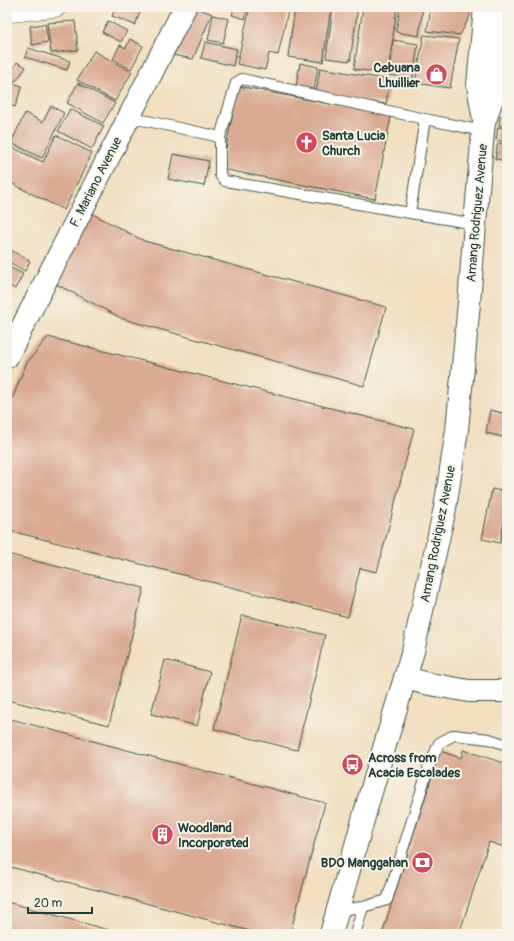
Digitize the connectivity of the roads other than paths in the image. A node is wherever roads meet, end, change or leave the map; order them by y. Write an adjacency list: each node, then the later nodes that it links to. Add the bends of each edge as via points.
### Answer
1 (57, 7): 5 (street)
2 (185, 7): 6 (main road, F. Mariano Avenue)
3 (485, 7): 8 (main road, Amang Rodriguez Avenue, via 478,85)
4 (503, 7): 8 (main road, Amang Rodriguez Avenue, via 495,90)
5 (7, 13)
6 (129, 117): 9 (lane); 12 (main road, F. Mariano Avenue)
7 (425, 120): 8 (lane); 9 (lane, via 242,80 236,83); 10 (lane)
8 (484, 127): 11 (main road, Amang Rodriguez Avenue)
9 (220, 137): 10 (lane, via 220,175 224,181)
10 (410, 213): 11 (lane)
11 (475, 224): 13 (main road, Amang Rodriguez Avenue, via 457,430 438,539)
12 (7, 357)
13 (405, 677): 14 (main road, via 469,691); 17 (main road, Amang Rodriguez Avenue)
14 (507, 691)
15 (507, 745): 16 (lane, via 488,739 454,735 439,743 428,769 387,900)
16 (363, 907): 17 (lane); 19 (lane)
17 (339, 910): 18 (main road, Amang Rodriguez Avenue)
18 (331, 934)
19 (355, 934)

